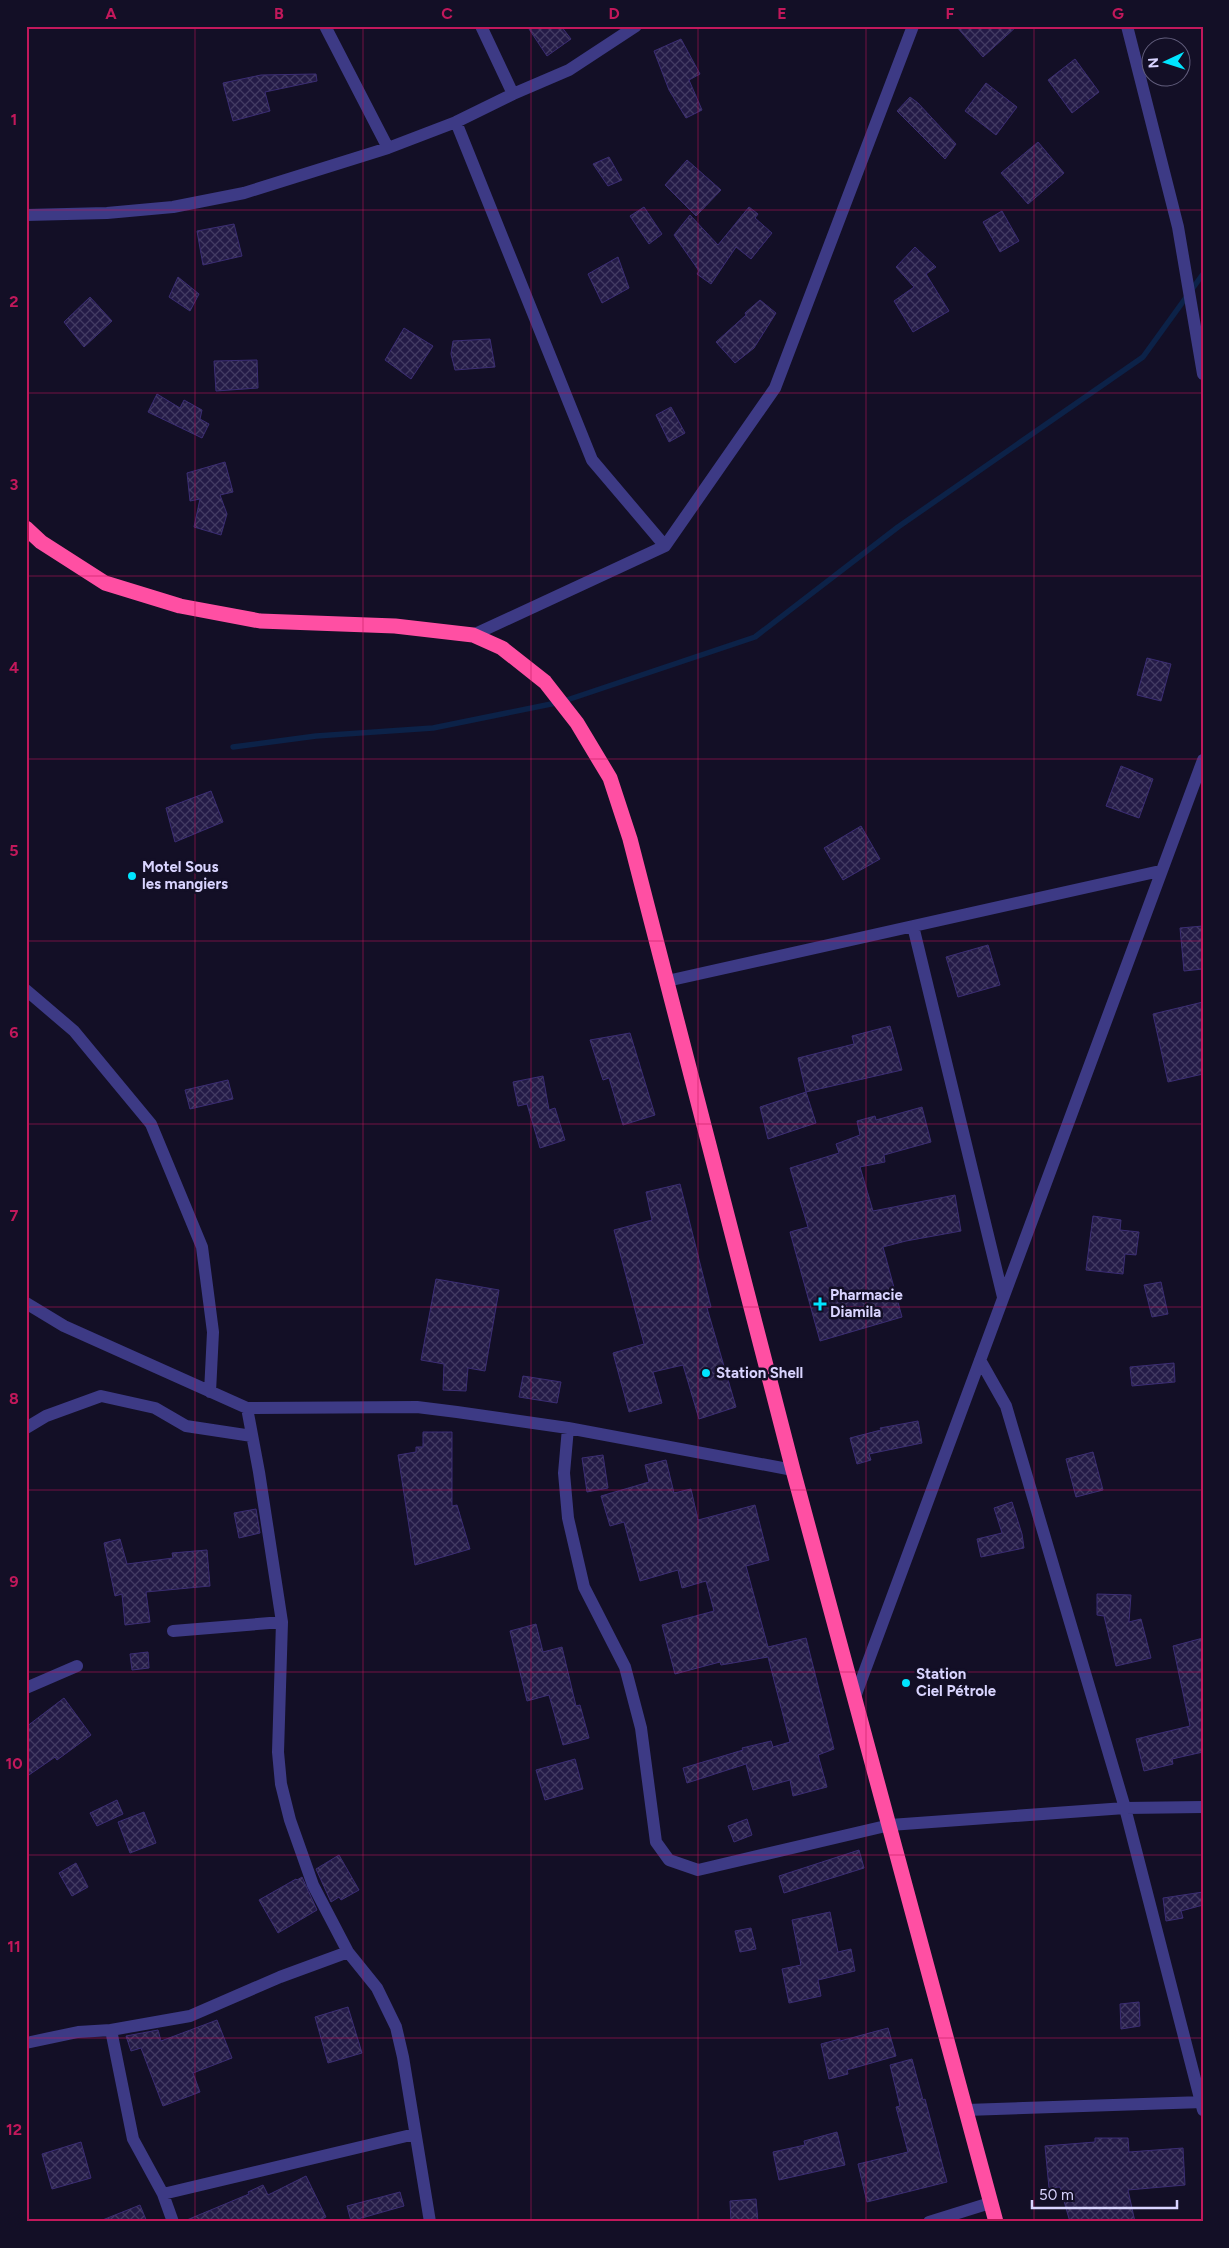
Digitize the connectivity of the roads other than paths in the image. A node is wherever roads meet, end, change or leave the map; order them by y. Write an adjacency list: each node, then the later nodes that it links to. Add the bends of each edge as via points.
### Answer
1 (325, 26): 8 (street)
2 (481, 26): 6 (street)
3 (636, 26): 6 (street, via 568,70)
4 (913, 26): 12 (street, via 775,388)
5 (1127, 26): 10 (street, via 1178,226)
6 (513, 94): 7 (street)
7 (456, 122): 8 (street); 12 (street, via 592,460)
8 (388, 148): 9 (street, via 244,193 172,207)
9 (26, 215)
10 (1202, 371)
11 (26, 528): 13 (highway, via 41,542 104,583 180,606 260,621 395,626)
12 (665, 546): 13 (street)
13 (473, 635): 17 (highway, via 502,648 545,682 577,723 610,778 630,839)
14 (1203, 760): 15 (street)
15 (1160, 870): 16 (street); 19 (street)
16 (912, 926): 17 (street); 19 (street)
17 (666, 981): 27 (highway)
18 (26, 990): 22 (street, via 74,1031 151,1124 202,1247 213,1332)
19 (1003, 1297): 21 (street)
20 (26, 1303): 22 (street, via 64,1326)
21 (980, 1360): 32 (street); 34 (street, via 1006,1406)
22 (210, 1392): 23 (street)
23 (247, 1408): 25 (street, via 417,1407); 26 (street)
24 (26, 1428): 26 (street, via 46,1416 101,1396 156,1408 186,1426)
25 (568, 1428): 27 (street); 35 (street, via 564,1473 568,1518 584,1587 625,1668 641,1728 656,1842 669,1860 698,1870)
26 (252, 1436): 28 (street)
27 (793, 1470): 32 (highway)
28 (282, 1622): 29 (street); 36 (street, via 278,1752 281,1784 313,1885)
29 (173, 1631)
30 (77, 1666): 31 (street)
31 (26, 1688)
32 (856, 1697): 35 (highway)
33 (1203, 1807): 34 (street)
34 (1125, 1808): 35 (street); 39 (street)
35 (890, 1825): 40 (highway)
36 (348, 1952): 37 (street, via 190,2016); 41 (street, via 377,1988 396,2028)
37 (111, 2030): 38 (street, via 78,2032); 42 (street, via 134,2138)
38 (26, 2043)
39 (1202, 2104): 40 (street)
40 (966, 2110): 43 (highway)
41 (415, 2134): 42 (street); 45 (street)
42 (163, 2194): 44 (street)
43 (990, 2203): 46 (street); 47 (highway)
44 (173, 2222)
45 (430, 2222)
46 (929, 2222)
47 (996, 2222)

